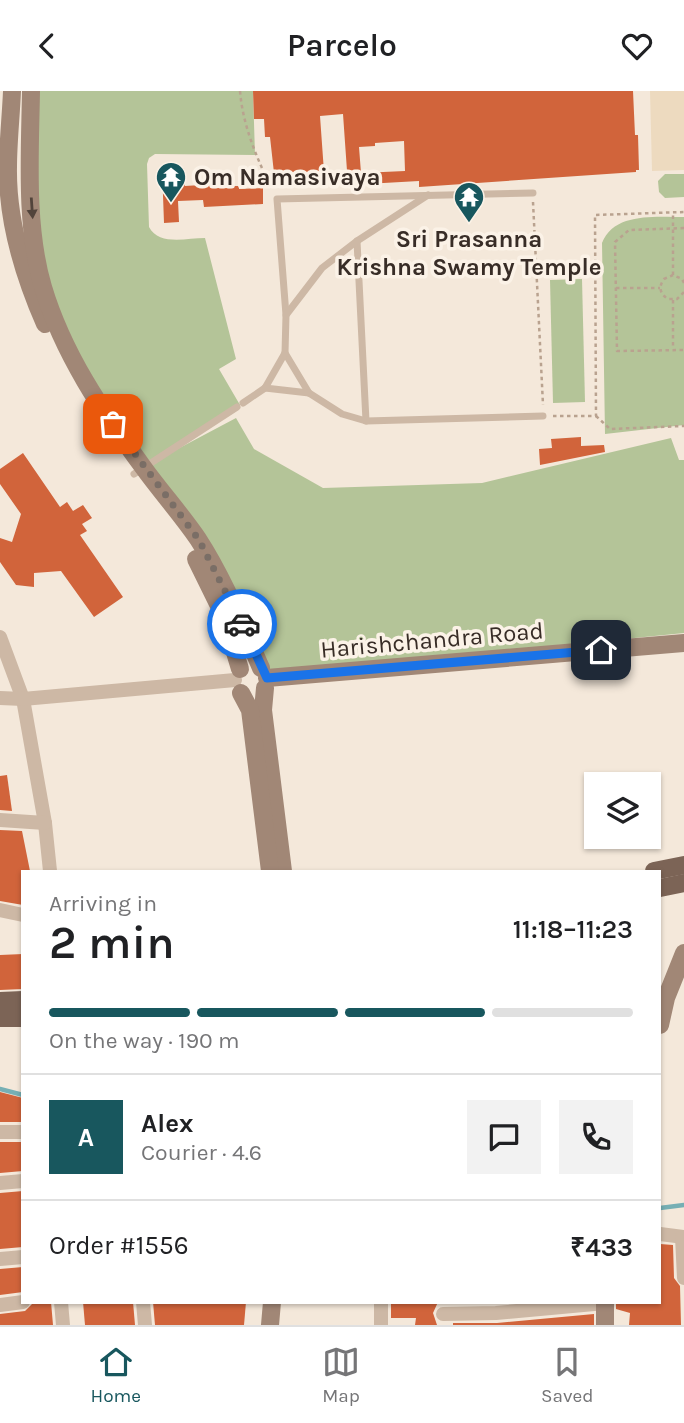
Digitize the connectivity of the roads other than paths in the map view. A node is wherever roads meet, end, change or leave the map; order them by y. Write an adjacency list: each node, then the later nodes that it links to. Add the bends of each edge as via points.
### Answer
1 (12, 91): 3 (main road)
2 (31, 91): 4 (main road)
3 (4, 169): 4 (main road); 14 (main road, via 30,290 75,387)
4 (29, 171): 14 (main road, one-way to 14, via 33,231 43,286 57,325 82,380)
5 (533, 193): 6 (lane)
6 (429, 195): 7 (lane); 8 (lane, via 277,199)
7 (357, 241): 8 (lane, via 322,268); 13 (lane)
8 (286, 315): 9 (lane)
9 (285, 353): 10 (lane); 11 (lane)
10 (265, 388): 11 (lane); 14 (lane)
11 (309, 393): 13 (lane, via 342,414)
12 (543, 416): 13 (lane)
13 (366, 421)
14 (139, 471): 17 (main road, via 199,540 236,610); 18 (main road, via 190,547 224,616)
15 (0, 637): 20 (street)
16 (684, 643): 17 (main road, Harishchandra Road)
17 (264, 678): 18 (main road, via 250,665); 18 (main road, via 254,696); 26 (main road, via 263,710)
18 (239, 681): 20 (street); 25 (main road, via 250,710)
19 (0, 698): 20 (street)
20 (23, 699): 22 (street)
21 (0, 820): 22 (street)
22 (45, 823): 24 (street)
23 (684, 865): 27 (main road)
24 (50, 870)
25 (270, 870)
26 (283, 870)
27 (659, 870)
28 (684, 883): 29 (main road)
29 (661, 888)
30 (0, 910): 31 (street)
31 (21, 915)
32 (684, 953): 33 (main road)
33 (663, 997): 36 (main road)
34 (21, 1000): 35 (main road)
35 (0, 1001)
36 (661, 1016)
37 (0, 1018): 38 (main road)
38 (21, 1018)
39 (0, 1132): 40 (street)
40 (21, 1132)
41 (21, 1181): 42 (street)
42 (0, 1184)
43 (661, 1234): 44 (street)
44 (683, 1237): 47 (street)
45 (21, 1257): 46 (street)
46 (0, 1259)
47 (684, 1278)
48 (21, 1302): 55 (street)
49 (61, 1304): 57 (street)
50 (143, 1304): 58 (street)
51 (272, 1304): 59 (main road)
52 (381, 1304): 60 (street)
53 (594, 1304): 56 (street)
54 (605, 1304): 61 (main road)
55 (0, 1305)
56 (443, 1314)
57 (62, 1325)
58 (145, 1325)
59 (270, 1325)
60 (381, 1325)
61 (605, 1325)

